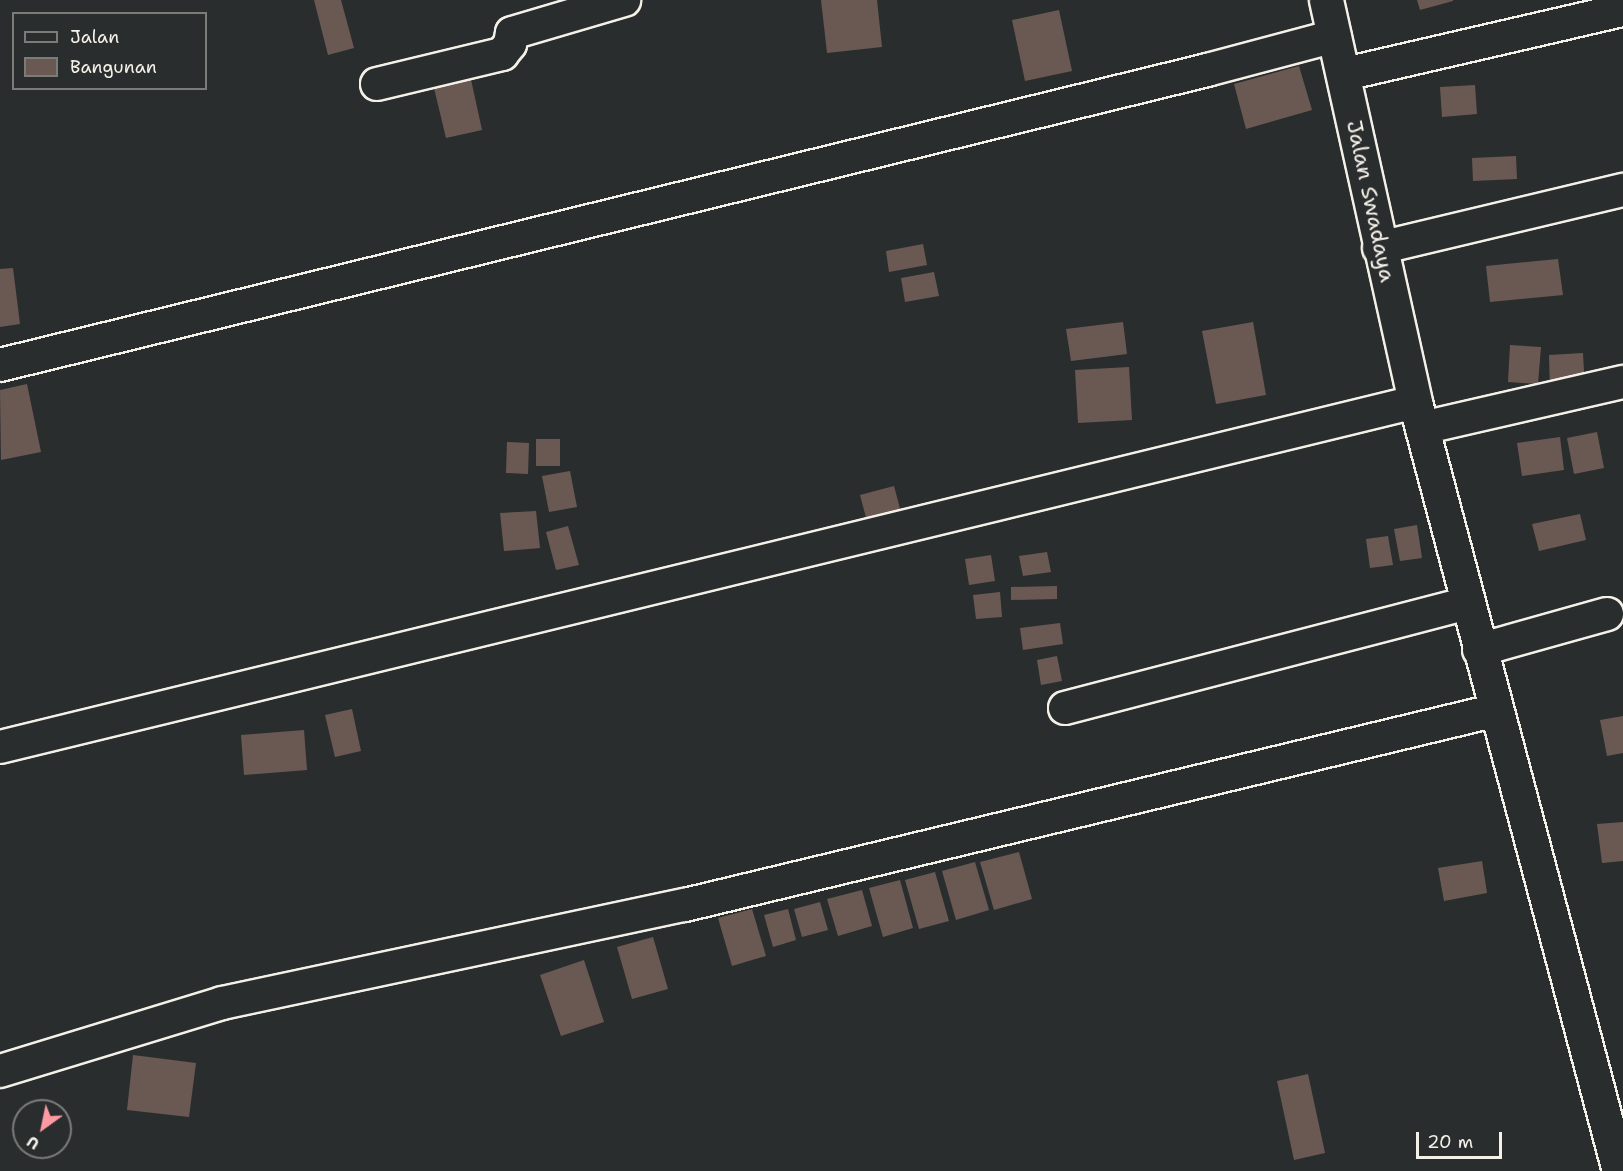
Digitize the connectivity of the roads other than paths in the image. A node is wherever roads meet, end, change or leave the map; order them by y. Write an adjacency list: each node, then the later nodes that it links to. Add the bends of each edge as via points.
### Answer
1 (624, 0): 6 (street, via 512,33 502,54)
2 (1326, 0): 4 (street, Jalan Swadaya)
3 (1623, 10): 5 (street)
4 (1335, 36): 5 (street, Jalan Swadaya); 9 (street)
5 (1345, 74): 8 (street, Jalan Swadaya)
6 (377, 84)
7 (1623, 190): 8 (street)
8 (1379, 248): 11 (street, Jalan Swadaya)
9 (0, 365)
10 (1623, 382): 11 (street)
11 (1419, 415): 12 (street, Jalan Swadaya); 17 (street)
12 (1468, 603): 14 (street, Jalan Swadaya); 15 (street)
13 (1607, 614): 14 (street)
14 (1479, 650): 16 (street, Jalan Swadaya)
15 (1065, 708)
16 (1497, 710): 18 (street, via 685,905 222,1003); 19 (street, Jalan Swadaya)
17 (0, 747)
18 (0, 1071)
19 (1619, 1171)

